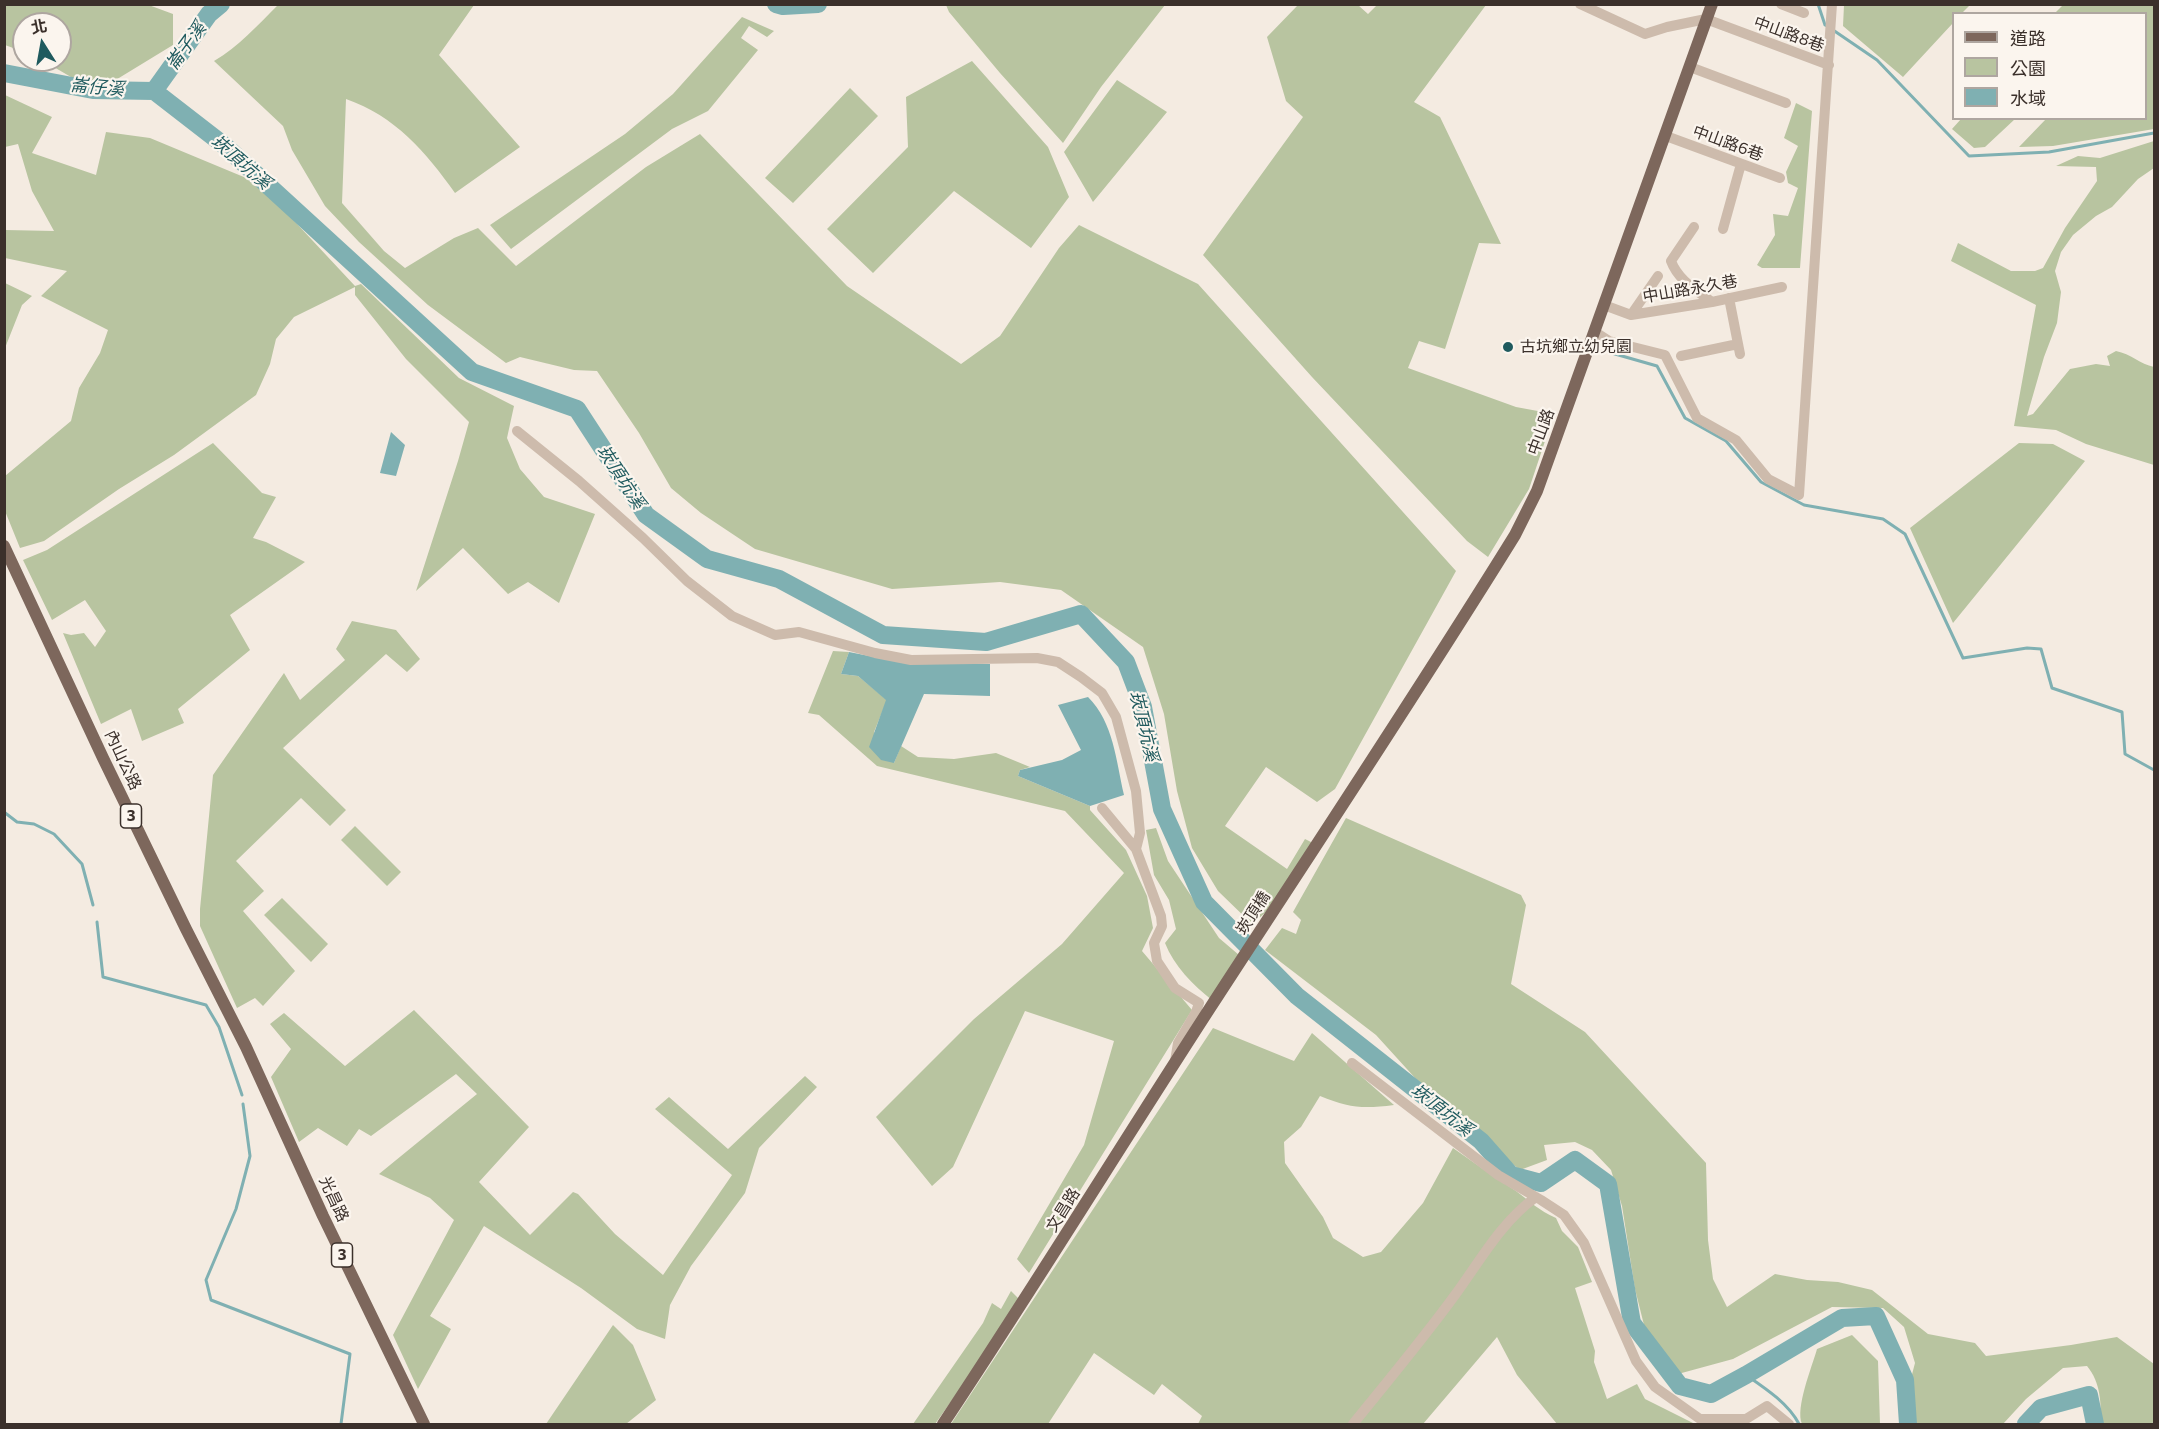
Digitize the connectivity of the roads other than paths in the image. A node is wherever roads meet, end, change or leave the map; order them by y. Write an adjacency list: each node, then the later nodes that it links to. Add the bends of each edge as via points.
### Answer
1 (1580, 4): 6 (street, via 1645,34)
2 (1712, 4): 6 (main road, 中山路)
3 (1781, 4): 5 (street)
4 (1832, 4): 7 (street)
5 (1804, 13)
6 (1706, 19): 7 (street, 中山路8巷); 8 (main road, 中山路)
7 (1828, 64): 21 (street, via 1798,495 1768,479 1736,440 1697,418 1665,355 1609,341)
8 (1689, 68): 9 (street); 10 (main road, 中山路)
9 (1786, 103)
10 (1666, 136): 11 (street, 中山路6巷); 19 (main road, 中山路)
11 (1741, 164): 12 (street, 中山路6巷); 14 (street)
12 (1780, 178)
13 (1694, 227): 18 (street, via 1671,261 1689,285)
14 (1723, 229)
15 (1658, 276): 20 (street)
16 (1782, 287): 17 (street, 中山路永久巷)
17 (1730, 298): 18 (street, 中山路永久巷); 22 (street, via 1739,349)
18 (1712, 302): 20 (street, 中山路永久巷)
19 (1604, 304): 20 (street, 中山路永久巷); 21 (main road, 中山路)
20 (1631, 315)
21 (1595, 332): 26 (main road, 中山路, via 1537,491 1515,535)
22 (1681, 356)
23 (517, 430): 27 (street, via 579,481 687,581 732,616 775,635 799,632 911,660 1037,658 1058,662 1081,677 1102,693 1116,717 1136,791 1140,834)
24 (6, 553): 31 (main road, 內山公路 / 3)
25 (1102, 808): 27 (street)
26 (1325, 834): 28 (main road, 崁頂橋)
27 (1136, 849): 30 (street, via 1161,916 1162,926 1154,943 1157,961 1175,988 1199,1003 1178,1043)
28 (1209, 1011): 30 (main road, 文昌路)
29 (1352, 1063): 32 (street, via 1497,1175)
30 (1175, 1064): 34 (main road, 文昌路)
31 (263, 1084): 33 (main road, 光昌路 / 3)
32 (1536, 1197): 35 (street, via 1523,1206 1479,1258 1455,1295); 36 (street, via 1564,1215 1584,1243 1636,1361 1655,1387 1700,1419 1746,1419 1767,1406)
33 (424, 1425)
34 (944, 1425)
35 (1353, 1425)
36 (1789, 1425)

